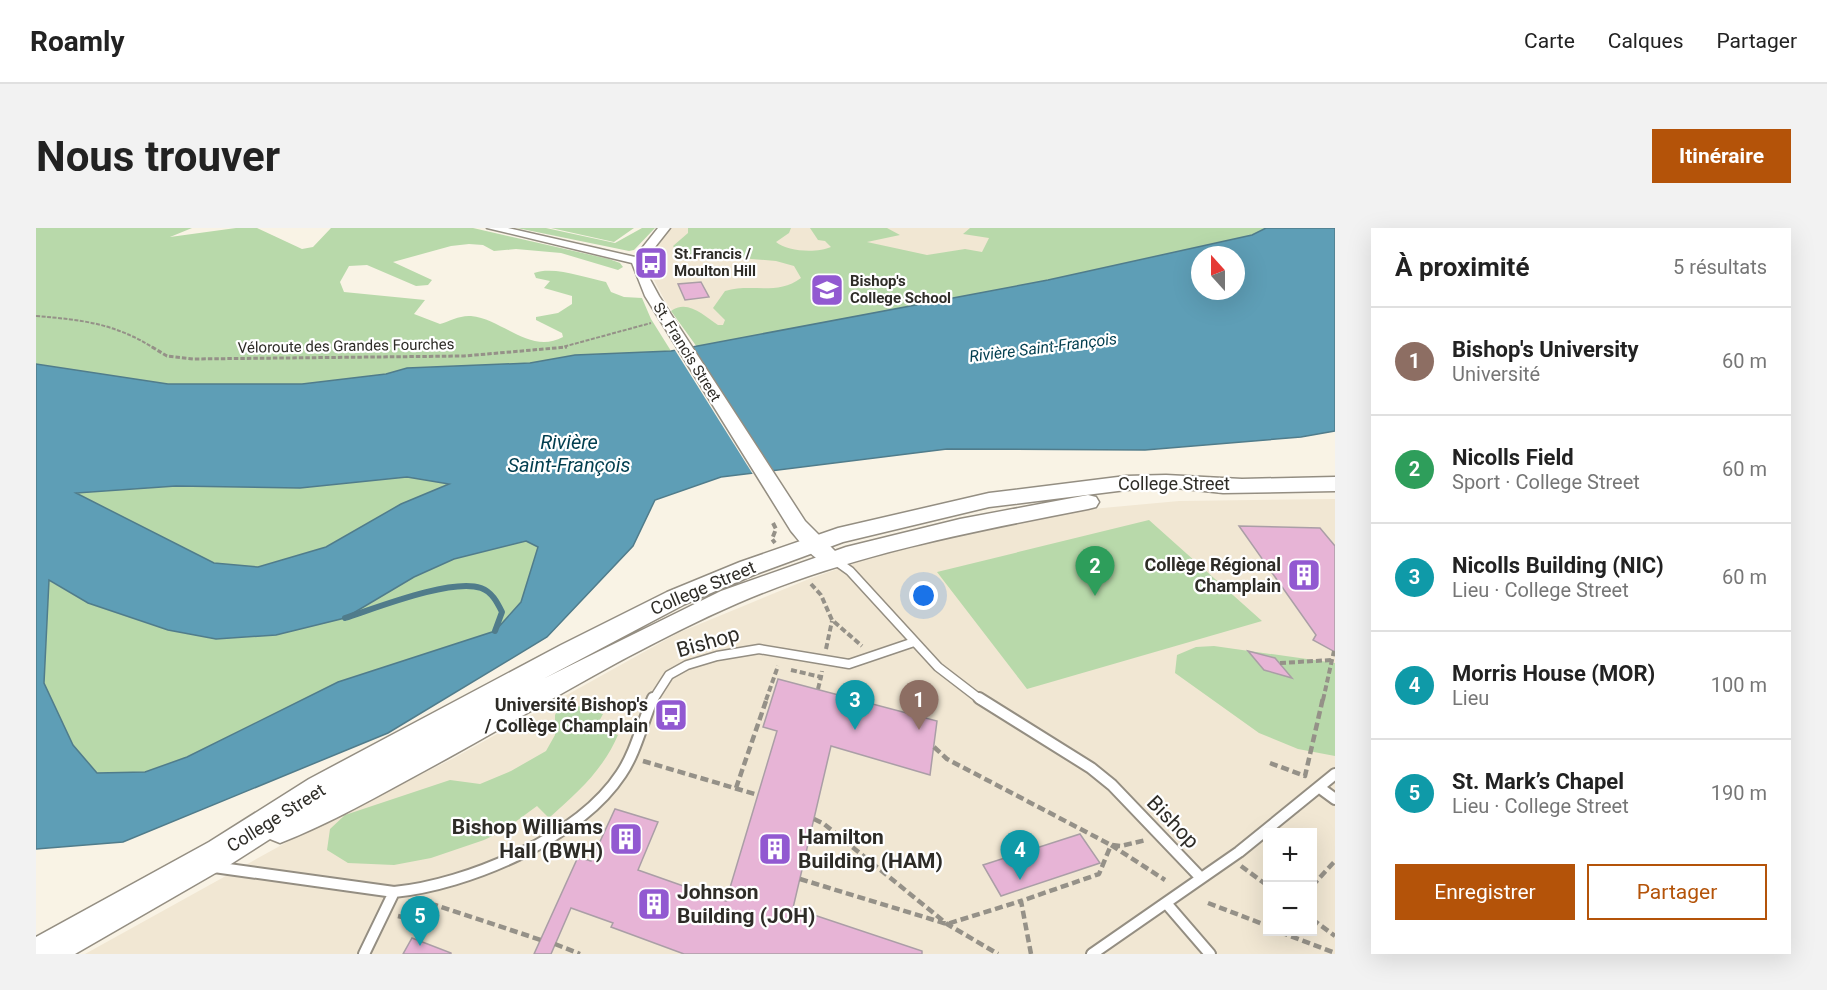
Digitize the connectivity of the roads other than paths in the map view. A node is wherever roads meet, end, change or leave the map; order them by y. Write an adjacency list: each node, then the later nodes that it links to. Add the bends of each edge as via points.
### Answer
1 (493, 228): 3 (street)
2 (664, 228): 3 (street)
3 (638, 261): 5 (street, St. Francis Street, via 645,283 678,339 798,526)
4 (1335, 484): 5 (main road, College Street, via 1172,490 1050,508)
5 (823, 552): 6 (lane, via 850,571); 10 (main road, College Street, via 686,616 324,810)
6 (914, 642): 11 (lane, Bishop, via 963,689 1112,785); 12 (lane, Bishop, via 849,664 747,650 679,669 660,683 631,757 601,798 527,849 463,878)
7 (1335, 774): 8 (lane)
8 (1320, 788): 9 (lane); 11 (lane)
9 (1335, 799)
10 (209, 859): 12 (lane, Bishop); 14 (main road, College Street)
11 (1201, 878): 13 (lane)
12 (394, 892): 15 (lane)
13 (1166, 903): 16 (lane); 17 (lane)
14 (41, 954)
15 (364, 954)
16 (1092, 954)
17 (1210, 954)

